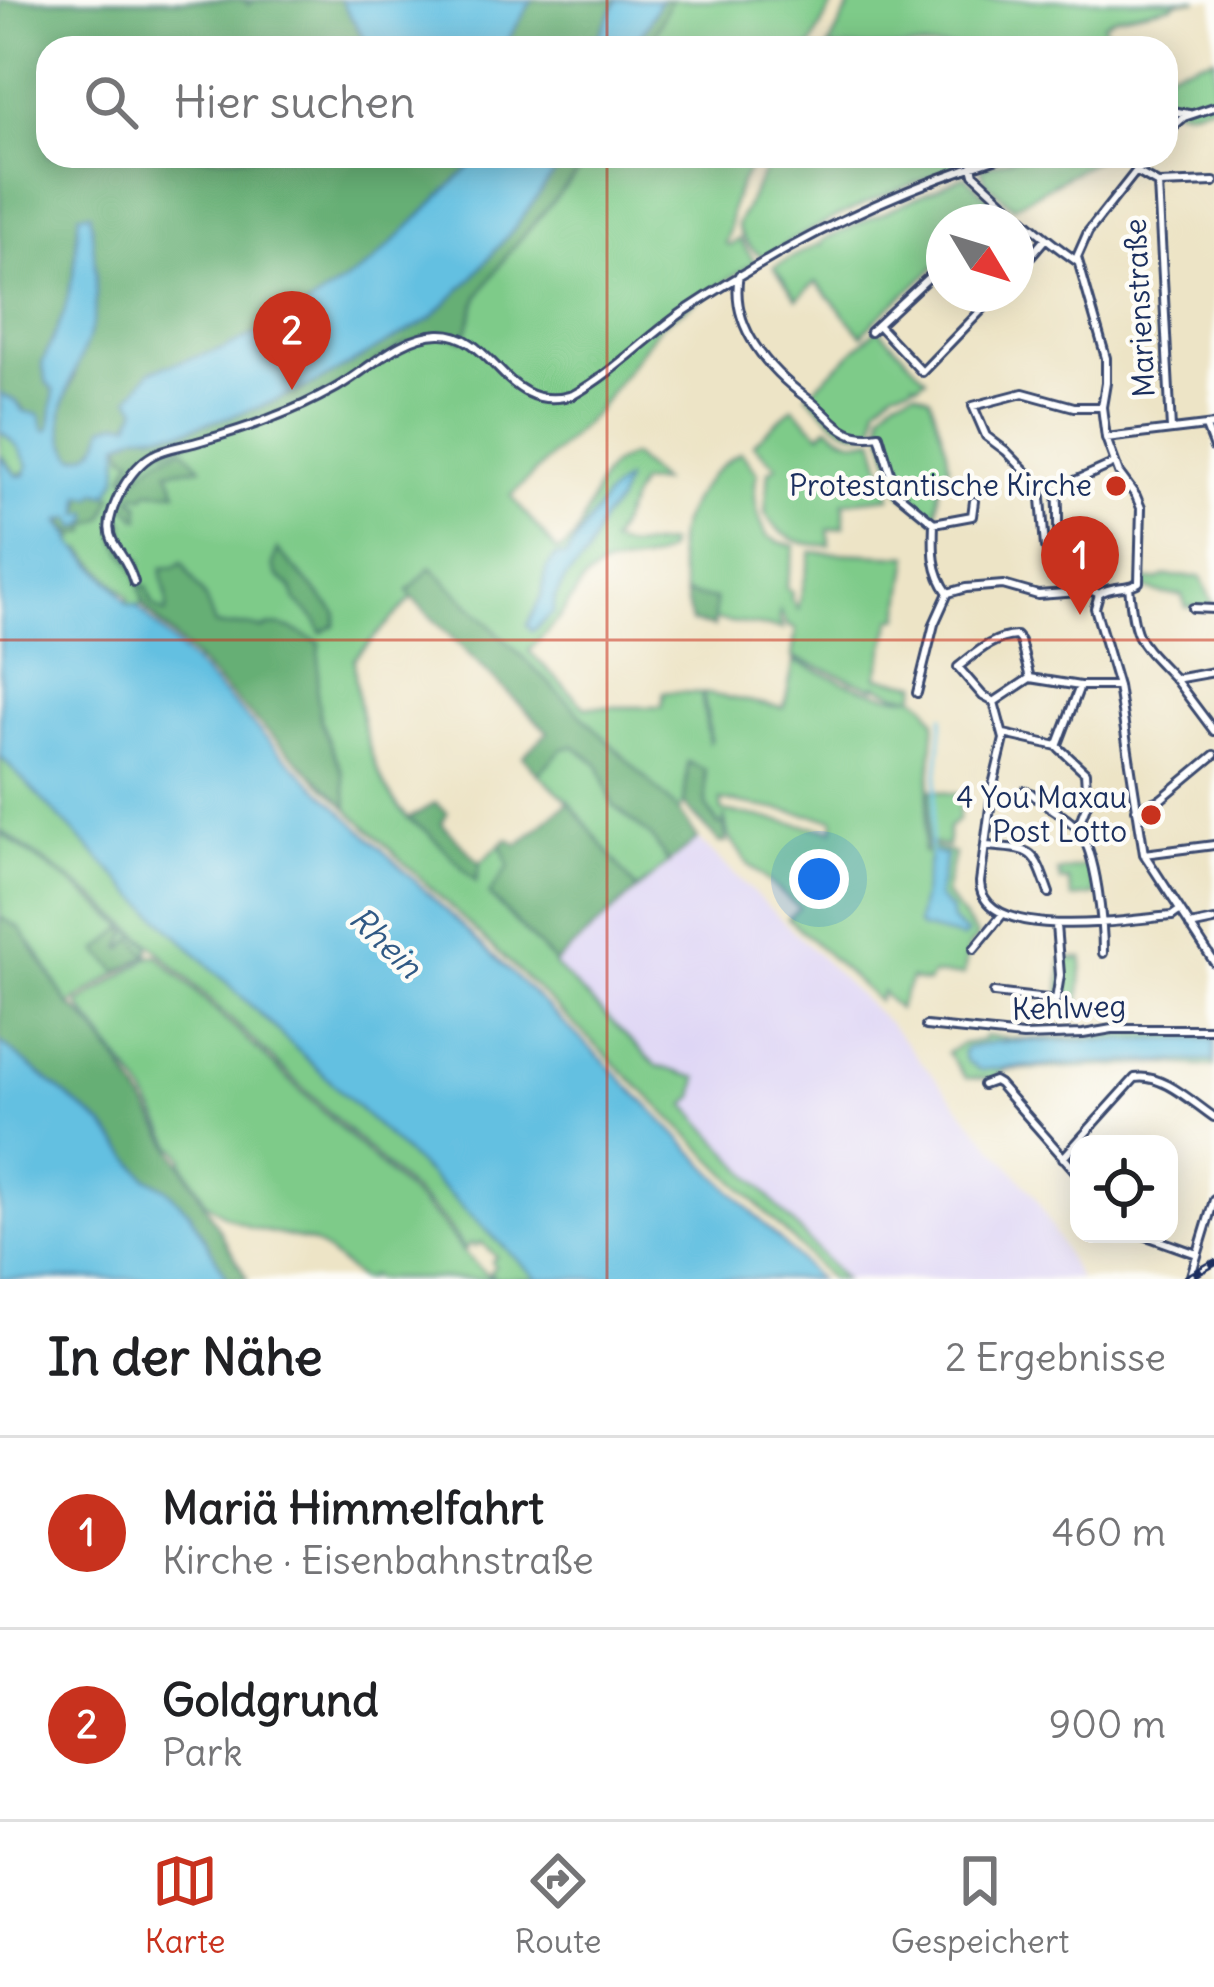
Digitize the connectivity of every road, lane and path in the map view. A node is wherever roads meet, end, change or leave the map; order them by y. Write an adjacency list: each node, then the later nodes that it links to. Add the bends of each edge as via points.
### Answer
1 (1214, 107): 3 (street)
2 (1178, 112): 3 (street)
3 (1189, 114): 4 (street)
4 (1178, 121)
5 (967, 168): 16 (street, via 848,216)
6 (972, 168): 11 (street)
7 (1139, 168): 8 (street)
8 (1136, 172): 10 (street); 15 (street, via 1088,232)
9 (1214, 182): 10 (street)
10 (1158, 184): 23 (street, Marienstraße)
11 (1006, 204)
12 (1034, 228): 13 (street)
13 (1046, 239): 14 (street); 15 (street)
14 (1034, 253)
15 (1078, 262): 21 (street, via 1106,358)
16 (740, 275): 28 (street, via 756,349 842,430 879,435 896,492); 30 (street, via 573,395 536,397 464,340 433,334 276,416 154,454 121,491 110,524 110,540)
17 (926, 280): 19 (street)
18 (980, 312): 19 (street, via 922,372)
19 (878, 325): 20 (street)
20 (870, 332)
21 (1102, 407): 24 (street); 29 (street, via 1023,393 974,406 986,436 1040,486 1045,547)
22 (1210, 426): 23 (street); 25 (street)
23 (1171, 429): 24 (street)
24 (1106, 438): 26 (street)
25 (1214, 448)
26 (1115, 463): 29 (street, via 1058,489); 31 (street, via 1142,514 1141,578)
27 (974, 501): 28 (street, via 972,516)
28 (934, 524): 32 (street, via 933,561)
29 (1057, 553): 33 (street)
30 (134, 582)
31 (1129, 586): 34 (street); 39 (street, via 1134,632)
32 (948, 592): 33 (street, via 1004,585 1038,596); 42 (street)
33 (1084, 592): 34 (street)
34 (1099, 594): 41 (street, via 1095,608)
35 (1192, 608): 36 (street)
36 (1214, 609)
37 (1214, 672): 39 (street)
38 (1030, 678): 40 (street); 43 (street); 43 (street, via 1016,636 990,643 958,667)
39 (1175, 679): 44 (street)
40 (1080, 686): 41 (street); 46 (street)
41 (1118, 686): 49 (street)
42 (917, 693)
43 (994, 702): 45 (street)
44 (1214, 730)
45 (1004, 734): 46 (street); 52 (street)
46 (1058, 746): 50 (street, via 1085,772 1087,804)
47 (1214, 755): 49 (street, via 1161,799)
48 (1024, 791): 50 (street)
49 (1136, 808): 53 (street)
50 (1077, 829): 57 (street)
51 (1214, 844): 53 (street)
52 (986, 846): 54 (street, via 1033,855); 56 (street, via 980,892)
53 (1144, 854): 55 (street)
54 (1049, 893)
55 (1179, 911): 57 (street); 60 (street)
56 (1003, 915): 59 (street); 61 (street)
57 (1103, 921): 59 (street); 62 (street)
58 (1214, 921): 60 (street)
59 (1056, 926): 64 (street, via 1056,1000)
60 (1190, 926): 63 (street)
61 (974, 949)
62 (1103, 953)
63 (1214, 962)
64 (994, 993)
65 (926, 1025): 66 (street, Kehlweg, via 1024,1036)
66 (1214, 1029)
67 (982, 1085): 69 (street, via 999,1084)
68 (1214, 1117): 69 (street, via 1142,1076)
69 (1064, 1157): 70 (street)
70 (1070, 1164)
71 (1214, 1200): 73 (street)
72 (1166, 1243): 73 (street)
73 (1197, 1254): 74 (street)
74 (1190, 1279)

